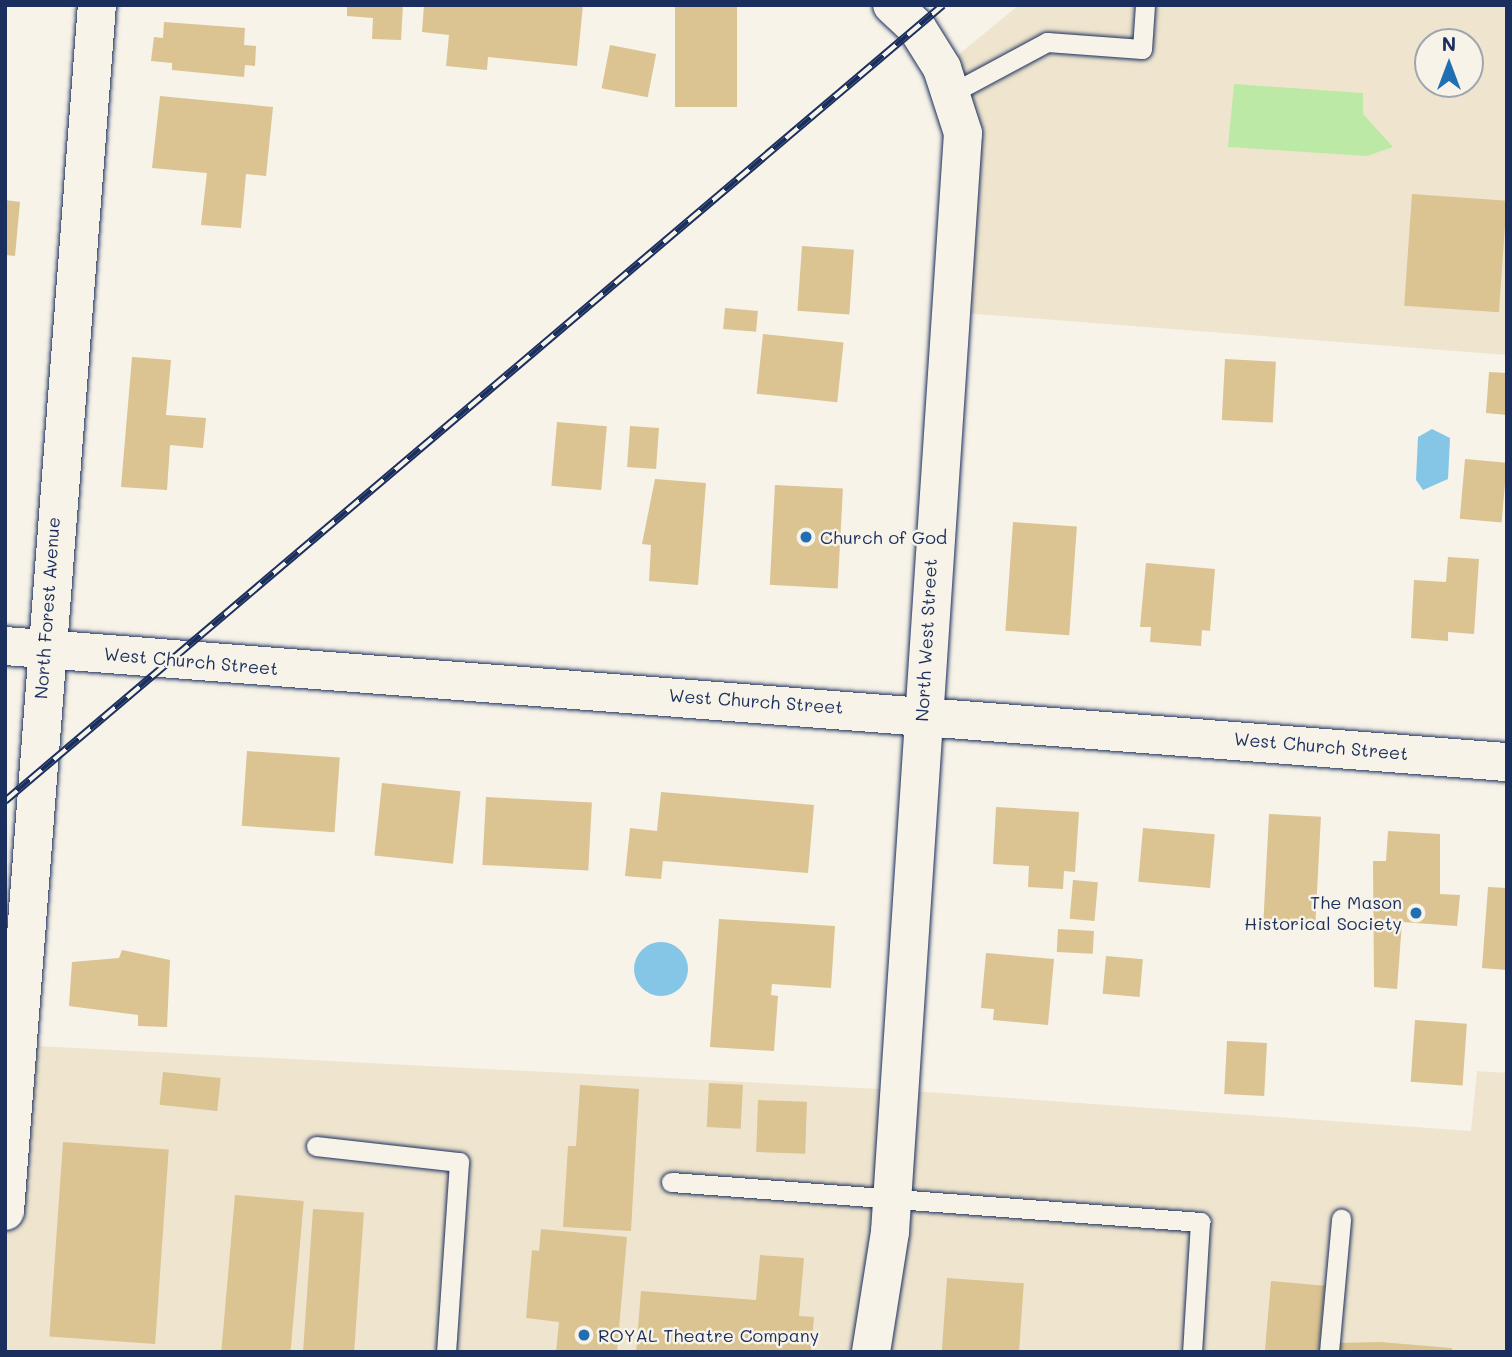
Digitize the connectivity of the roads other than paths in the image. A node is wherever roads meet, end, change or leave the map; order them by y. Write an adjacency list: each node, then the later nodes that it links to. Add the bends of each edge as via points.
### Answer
1 (97, 5): 6 (street, North Forest Avenue)
2 (1145, 5): 4 (lane, via 1142,49 1047,42)
3 (895, 7): 4 (street, North West Street, via 917,27)
4 (953, 93): 7 (street, North West Street, via 963,132 963,164)
5 (5, 646): 6 (street, West Church Street)
6 (44, 649): 7 (street, West Church Street); 12 (street, North Forest Avenue)
7 (923, 714): 8 (street, West Church Street); 11 (street, North West Street)
8 (1507, 762)
9 (316, 1146): 15 (lane, via 459,1162)
10 (671, 1182): 11 (lane)
11 (892, 1198): 14 (street, North West Street); 18 (lane, via 1200,1222)
12 (5, 1210)
13 (1341, 1219): 19 (lane)
14 (880, 1290): 16 (street, North West Street); 17 (street, North West Street)
15 (446, 1352)
16 (871, 1352)
17 (895, 1352)
18 (1192, 1352)
19 (1329, 1352)

